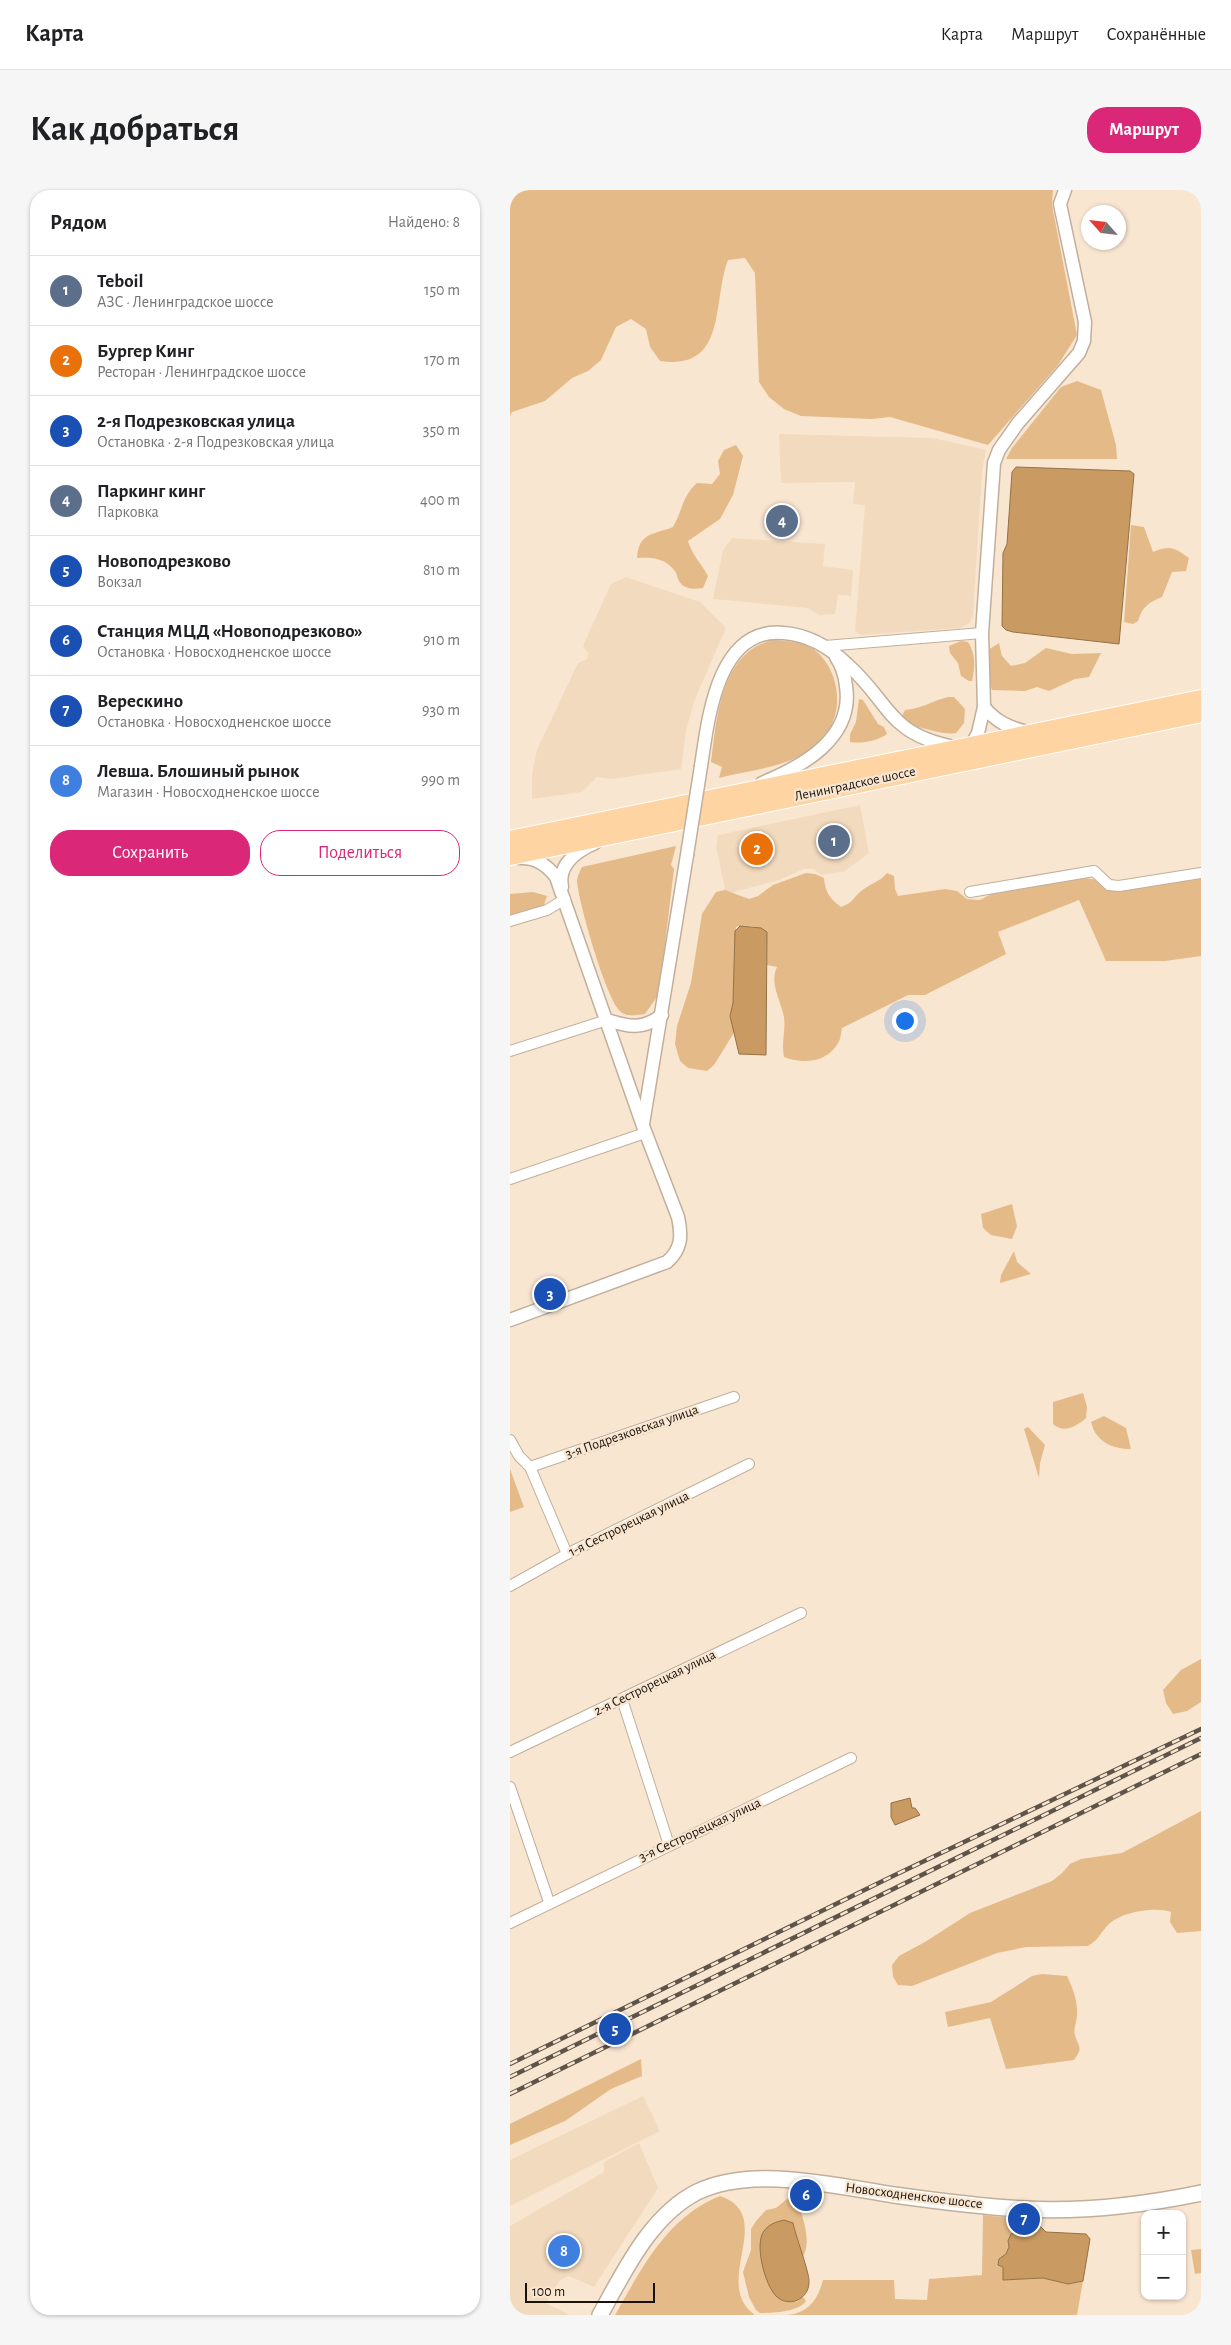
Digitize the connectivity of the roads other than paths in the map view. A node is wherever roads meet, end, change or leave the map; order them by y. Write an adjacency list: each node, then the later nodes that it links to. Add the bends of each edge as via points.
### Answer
1 (1065, 190): 2 (street, via 1060,204 1085,322 1084,341 1071,364 1006,437 994,462)
2 (982, 633): 3 (street); 5 (street)
3 (828, 648): 8 (street, via 854,670 902,726 934,743); 9 (street, via 844,675 847,695 843,718 830,740 795,768); 17 (street, bridge, via 804,636 779,632 764,634 739,648 717,687 708,724)
4 (1201, 699): 7 (highway, Ленинградское шоссе)
5 (984, 707): 7 (street, via 1005,725); 8 (street, via 978,733)
6 (1201, 713): 10 (highway, Ленинградское шоссе)
7 (1035, 734): 8 (highway, Ленинградское шоссе)
8 (967, 748): 9 (highway, Ленинградское шоссе)
9 (730, 796): 11 (highway, Ленинградское шоссе)
10 (614, 836): 12 (highway, Ленинградское шоссе); 15 (street, via 587,846 569,860 561,875)
11 (510, 840)
12 (510, 857): 15 (street, via 527,858 545,865 556,877)
13 (1201, 873): 14 (street, via 1119,886 1109,884 1094,872)
14 (970, 892)
15 (565, 899): 16 (street, via 546,910); 18 (street)
16 (510, 921)
17 (662, 1015): 18 (street, via 636,1027); 20 (street)
18 (607, 1020): 19 (street); 20 (street)
19 (510, 1051)
20 (644, 1130): 21 (street); 22 (street, via 678,1217 681,1230 678,1249 667,1262)
21 (510, 1179)
22 (510, 1320)
23 (734, 1397): 26 (street, 3-я Подрезковская улица)
24 (510, 1440): 26 (street)
25 (749, 1464): 27 (street, 1-я Сестрорецкая улица)
26 (530, 1467): 27 (street)
27 (567, 1554): 28 (street, 1-я Сестрорецкая улица)
28 (510, 1586)
29 (800, 1613): 30 (street, 2-я Сестрорецкая улица)
30 (622, 1699): 31 (street, 2-я Сестрорецкая улица); 34 (street)
31 (510, 1752)
32 (851, 1758): 34 (street, 3-я Сестрорецкая улица)
33 (510, 1787): 35 (street)
34 (669, 1845): 35 (street, 3-я Сестрорецкая улица)
35 (549, 1902): 36 (street, 3-я Сестрорецкая улица)
36 (510, 1923)
37 (1201, 2193): 38 (main road, Новосходненское шоссе, via 1137,2205 1067,2210 966,2204 801,2182 755,2180 714,2185 696,2193 663,2218 629,2264)
38 (600, 2315)

